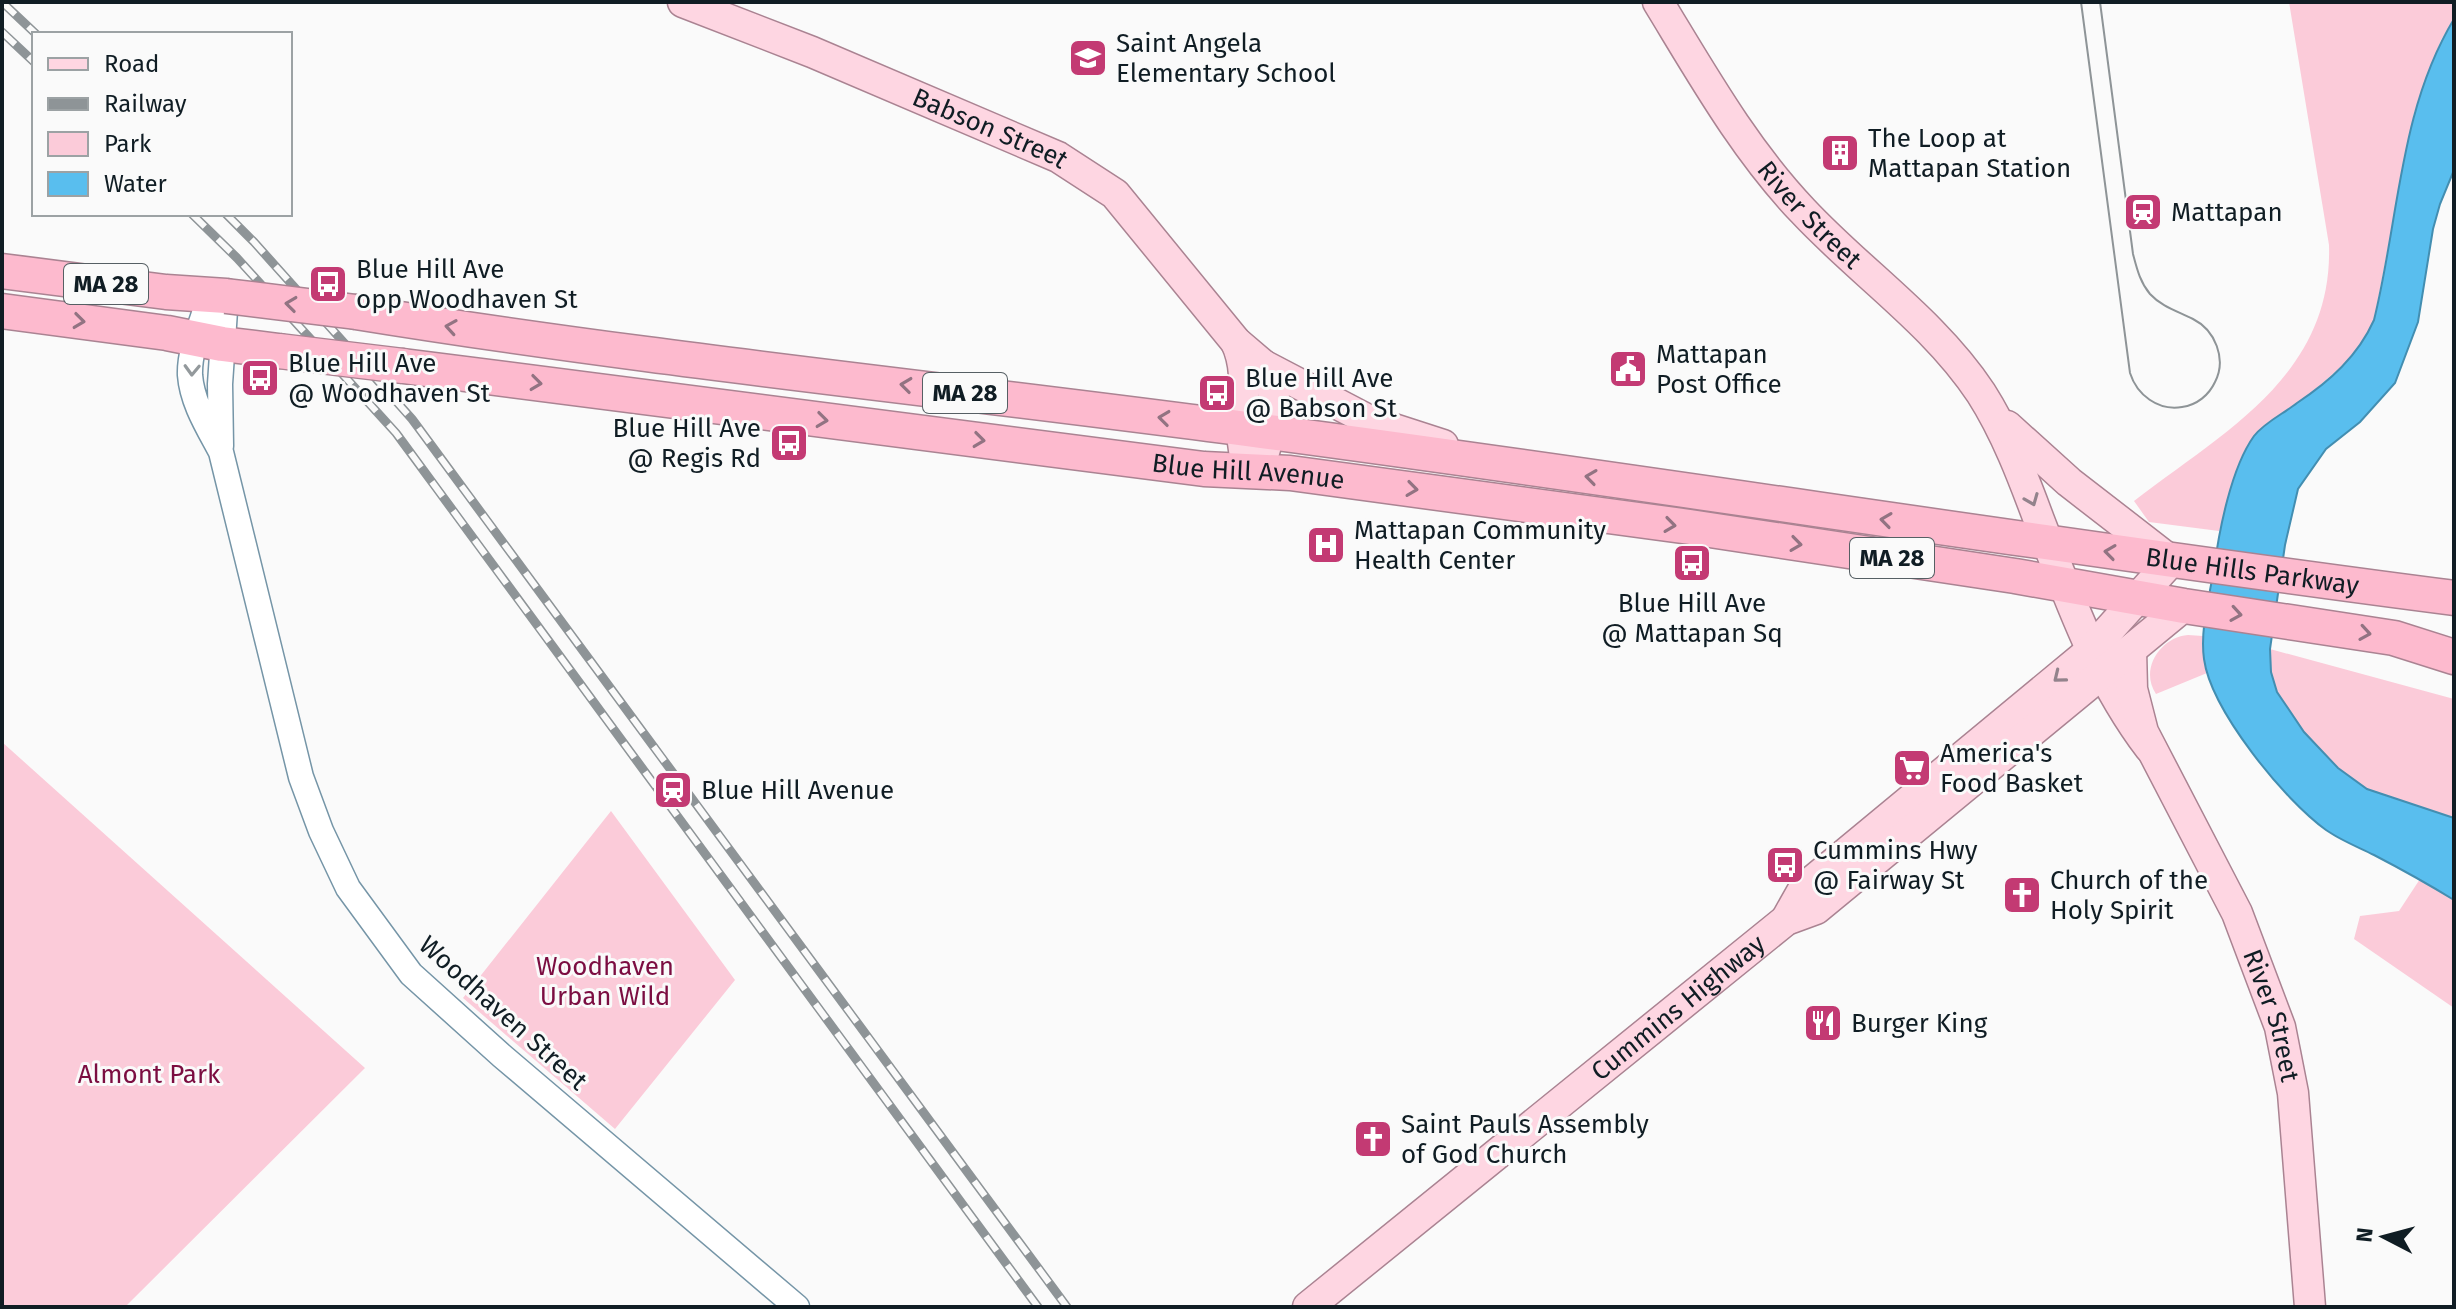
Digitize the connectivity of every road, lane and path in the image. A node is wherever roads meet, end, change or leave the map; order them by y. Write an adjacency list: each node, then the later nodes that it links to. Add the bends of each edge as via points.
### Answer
1 (683, 2): 7 (main road, Babson Street, via 1058,157 1115,194)
2 (1658, 2): 9 (main road, River Street, via 1748,144 1789,196 1942,345)
3 (2, 271): 4 (highway, Blue Hill Avenue / MA 28)
4 (218, 295): 6 (street, Woodhaven Street); 10 (highway, Blue Hill Avenue / MA 28, one-way to 4, bridge)
5 (2, 311): 6 (highway, Blue Hill Avenue / MA 28, one-way to 6)
6 (209, 341): 13 (highway, Blue Hill Avenue / MA 28, one-way to 13, bridge); 25 (street, Woodhaven Street, via 190,366 192,386 221,452 301,777 348,888 411,974)
7 (1236, 342): 8 (main road, Babson Street); 10 (main road, Babson Street)
8 (1263, 365): 10 (main road, Babson Street, via 1273,386); 12 (main road, Blue Hill Avenue, via 1382,426)
9 (1989, 407): 15 (main road, River Street, one-way to 15); 16 (main road, River Street, via 2044,462)
10 (1255, 430): 11 (highway, Blue Hill Avenue / MA 28); 13 (main road, Babson Street, via 1244,450)
11 (1377, 447): 12 (highway, Blue Hill Avenue / MA 28); 14 (highway)
12 (1510, 465): 15 (highway, Blue Hill Avenue / MA 28, one-way to 12)
13 (1252, 471): 14 (highway, Blue Hill Avenue / MA 28)
14 (1372, 484): 17 (highway, Blue Hill Avenue / MA 28, one-way to 17)
15 (2049, 544): 16 (highway, Blue Hills Parkway / MA 28, one-way to 15); 17 (main road, River Street)
16 (2181, 562): 18 (main road, Cummins Highway); 19 (highway, Blue Hills Parkway / MA 28)
17 (2065, 585): 18 (highway, Blue Hills Parkway / MA 28); 23 (main road, River Street)
18 (2138, 598): 20 (highway, Blue Hills Parkway / MA 28); 23 (main road, Cummins Highway)
19 (2454, 598)
20 (2184, 606): 21 (main road, Cummins Highway); 22 (highway, Blue Hills Parkway / MA 28, one-way to 22, via 2394,638)
21 (2131, 650): 23 (main road, Cummins Highway); 24 (main road, River Street, via 2133,697)
22 (2454, 657)
23 (2098, 661): 24 (main road, River Street, via 2122,710); 26 (main road, Cummins Highway, via 1804,888 1786,920)
24 (2150, 748): 27 (main road, River Street, via 2237,913 2280,1027 2293,1093)
25 (797, 1307)
26 (1308, 1307)
27 (2310, 1307)

